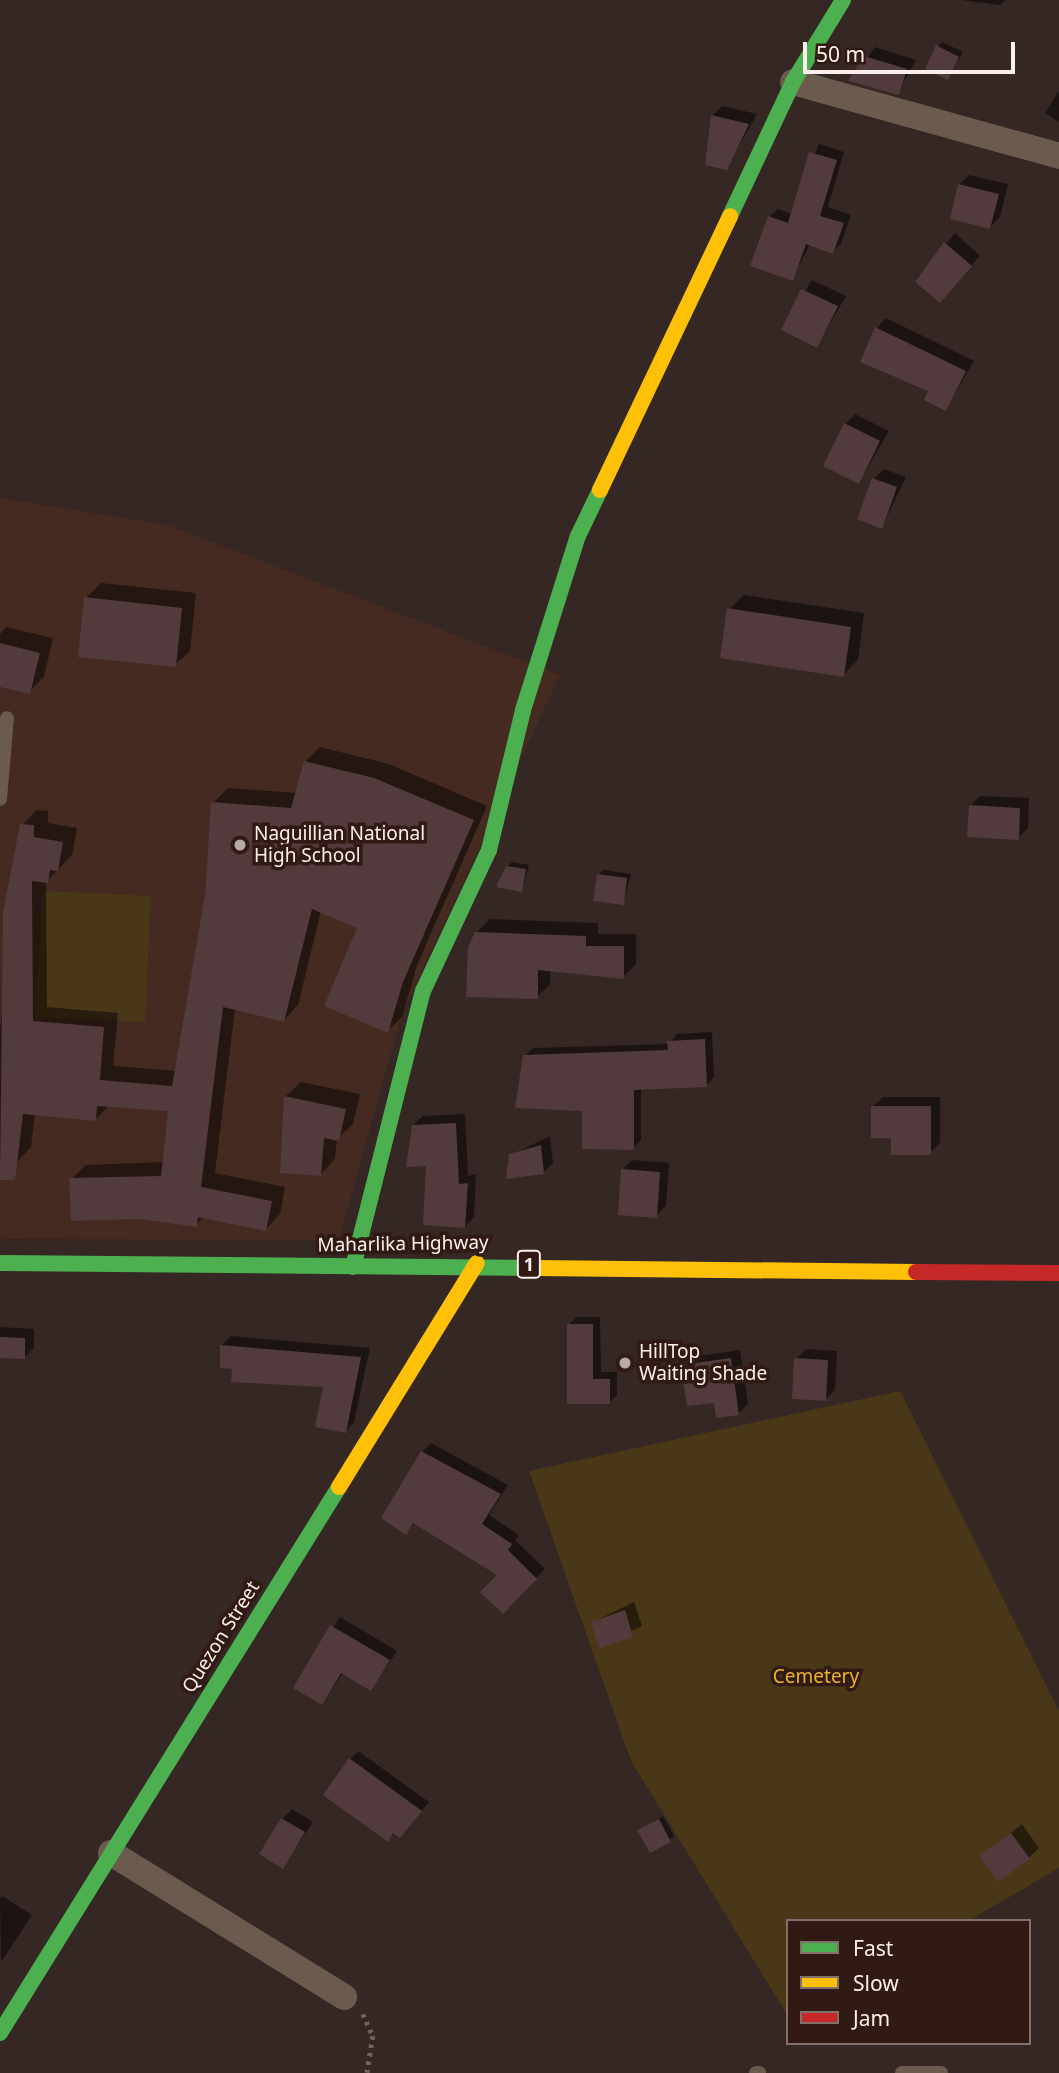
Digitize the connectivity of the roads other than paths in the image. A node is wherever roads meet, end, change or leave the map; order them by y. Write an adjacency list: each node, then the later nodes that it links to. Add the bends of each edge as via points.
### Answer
1 (843, 0): 2 (main road)
2 (793, 82): 3 (street); 8 (main road, via 578,536 523,710 489,850 423,991)
3 (1059, 156)
4 (7, 718): 5 (lane)
5 (0, 799)
6 (0, 1263): 8 (main road, Maharlika Highway / 1)
7 (477, 1263): 8 (main road, Maharlika Highway / 1); 9 (main road, Maharlika Highway / 1); 10 (main road, Quezon Street)
8 (353, 1267)
9 (1059, 1273)
10 (111, 1853): 11 (street); 12 (main road, Quezon Street)
11 (344, 1997)
12 (0, 2032)
13 (902, 2073): 14 (lane)
14 (941, 2073)

